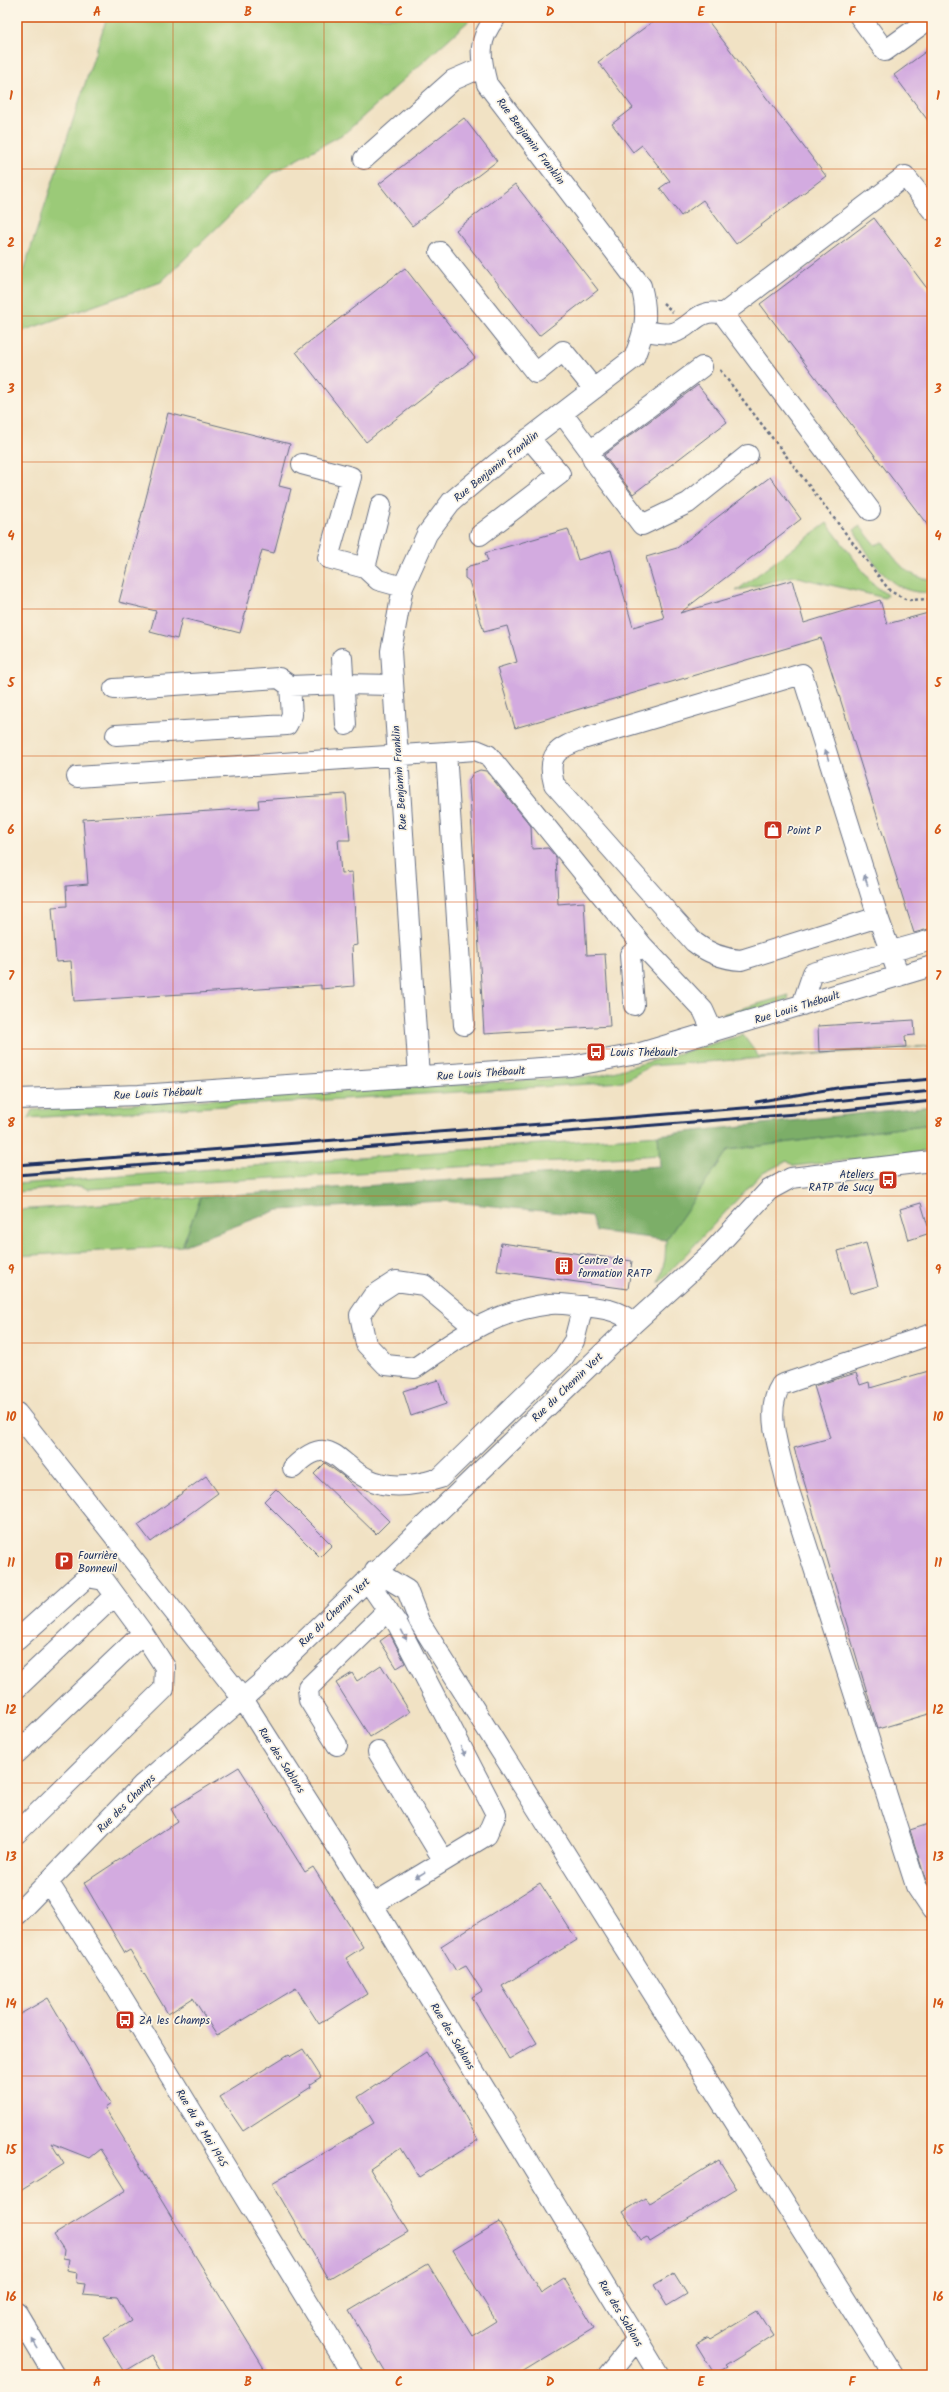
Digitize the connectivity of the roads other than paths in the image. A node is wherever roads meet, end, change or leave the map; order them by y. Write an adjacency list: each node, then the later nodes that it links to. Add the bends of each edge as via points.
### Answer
1 (496, 17): 4 (street, Rue Benjamin Franklin, via 484,33 481,59)
2 (860, 17): 3 (street, via 885,51)
3 (932, 17)
4 (483, 67): 5 (street, via 453,80); 9 (street, Rue Benjamin Franklin, via 487,84 641,286 647,307)
5 (364, 159)
6 (932, 210): 8 (street, via 905,176)
7 (440, 252): 11 (street, via 536,373 563,351)
8 (723, 314): 9 (street, via 713,311 692,319 686,326 672,333); 18 (street)
9 (645, 331): 11 (street, Rue Benjamin Franklin, via 634,358)
10 (702, 367): 14 (street)
11 (594, 389): 12 (street, Rue Benjamin Franklin)
12 (562, 413): 13 (street, Rue Benjamin Franklin); 14 (street)
13 (529, 438): 19 (street, via 560,474); 21 (street, Rue Benjamin Franklin, via 451,502 427,534)
14 (590, 451): 15 (street, via 593,460 642,525 688,503)
15 (748, 455)
16 (302, 464): 20 (street, via 351,477 328,558)
17 (381, 505): 20 (street)
18 (870, 510)
19 (480, 535)
20 (365, 568): 21 (street, via 378,580)
21 (403, 587): 24 (street, Rue Benjamin Franklin, via 391,651)
22 (342, 658): 23 (street)
23 (343, 684): 24 (street); 25 (street); 27 (street)
24 (393, 685): 30 (street, Rue Benjamin Franklin)
25 (290, 686): 26 (street, via 279,678); 28 (street, via 292,715 288,725)
26 (114, 689)
27 (346, 725)
28 (116, 735)
29 (446, 752): 30 (street); 34 (street, via 476,750 488,755); 40 (street)
30 (398, 756): 31 (street); 42 (street, Rue Benjamin Franklin)
31 (77, 777)
32 (878, 917): 32 (street, one-way to 32, via 802,674 568,745 557,751 551,773 554,784 694,942 714,954 741,960); 35 (street)
33 (932, 940): 35 (street)
34 (642, 945): 38 (street, via 630,955); 41 (street, via 704,1010)
35 (890, 951): 37 (street); 39 (street, via 813,972)
36 (932, 966): 37 (street, Rue Louis Thébault)
37 (899, 976): 39 (street, Rue Louis Thébault)
38 (634, 1005)
39 (802, 1005): 41 (street, Rue Louis Thébault)
40 (464, 1025)
41 (713, 1032): 42 (street, Rue Louis Thébault, via 637,1054 571,1066)
42 (419, 1077): 43 (street, Rue Louis Thébault, via 139,1095)
43 (17, 1099)
44 (932, 1161): 46 (street, Rue du Chemin Vert, via 809,1175 776,1184 710,1254)
45 (582, 1306): 46 (street, via 608,1308 623,1314); 47 (street, via 551,1304 504,1314); 50 (street, via 574,1341 564,1358 440,1478 420,1484 393,1485 368,1479 331,1451 307,1454)
46 (634, 1323): 51 (street, Rue du Chemin Vert)
47 (474, 1328): 47 (street, via 415,1368 386,1365 366,1344 360,1315 373,1296 396,1281 424,1285)
48 (932, 1334): 65 (street, via 781,1385 775,1393 774,1423 788,1484 916,1886)
49 (17, 1413): 57 (street, Rue des Sablons)
50 (293, 1468)
51 (371, 1575): 53 (street); 57 (street, Rue du Chemin Vert); 73 (street, via 407,1590 419,1621)
52 (115, 1596): 54 (street); 55 (street, via 104,1580 86,1578); 56 (street)
53 (388, 1610): 58 (street, via 308,1688 309,1700); 62 (street, one-way to 62, via 496,1814 487,1835)
54 (143, 1633): 60 (street); 61 (street, via 165,1667 164,1689)
55 (17, 1640)
56 (17, 1688)
57 (243, 1699): 63 (street, Rue des Champs, via 143,1784); 64 (street, Rue des Sablons)
58 (337, 1745)
59 (378, 1752): 62 (street)
60 (17, 1753)
61 (17, 1833)
62 (444, 1861): 64 (street, one-way to 64)
63 (48, 1882): 66 (street, Rue des Champs); 70 (street, Rue du 8 Mai 1945, via 114,1984)
64 (373, 1904): 68 (street, Rue des Sablons)
65 (932, 1910)
66 (17, 1914)
67 (17, 2312): 69 (street, one-way to 67)
68 (636, 2338): 71 (street); 72 (street, Rue des Sablons)
69 (54, 2375)
70 (353, 2375)
71 (608, 2375)
72 (659, 2375)
73 (893, 2375)

